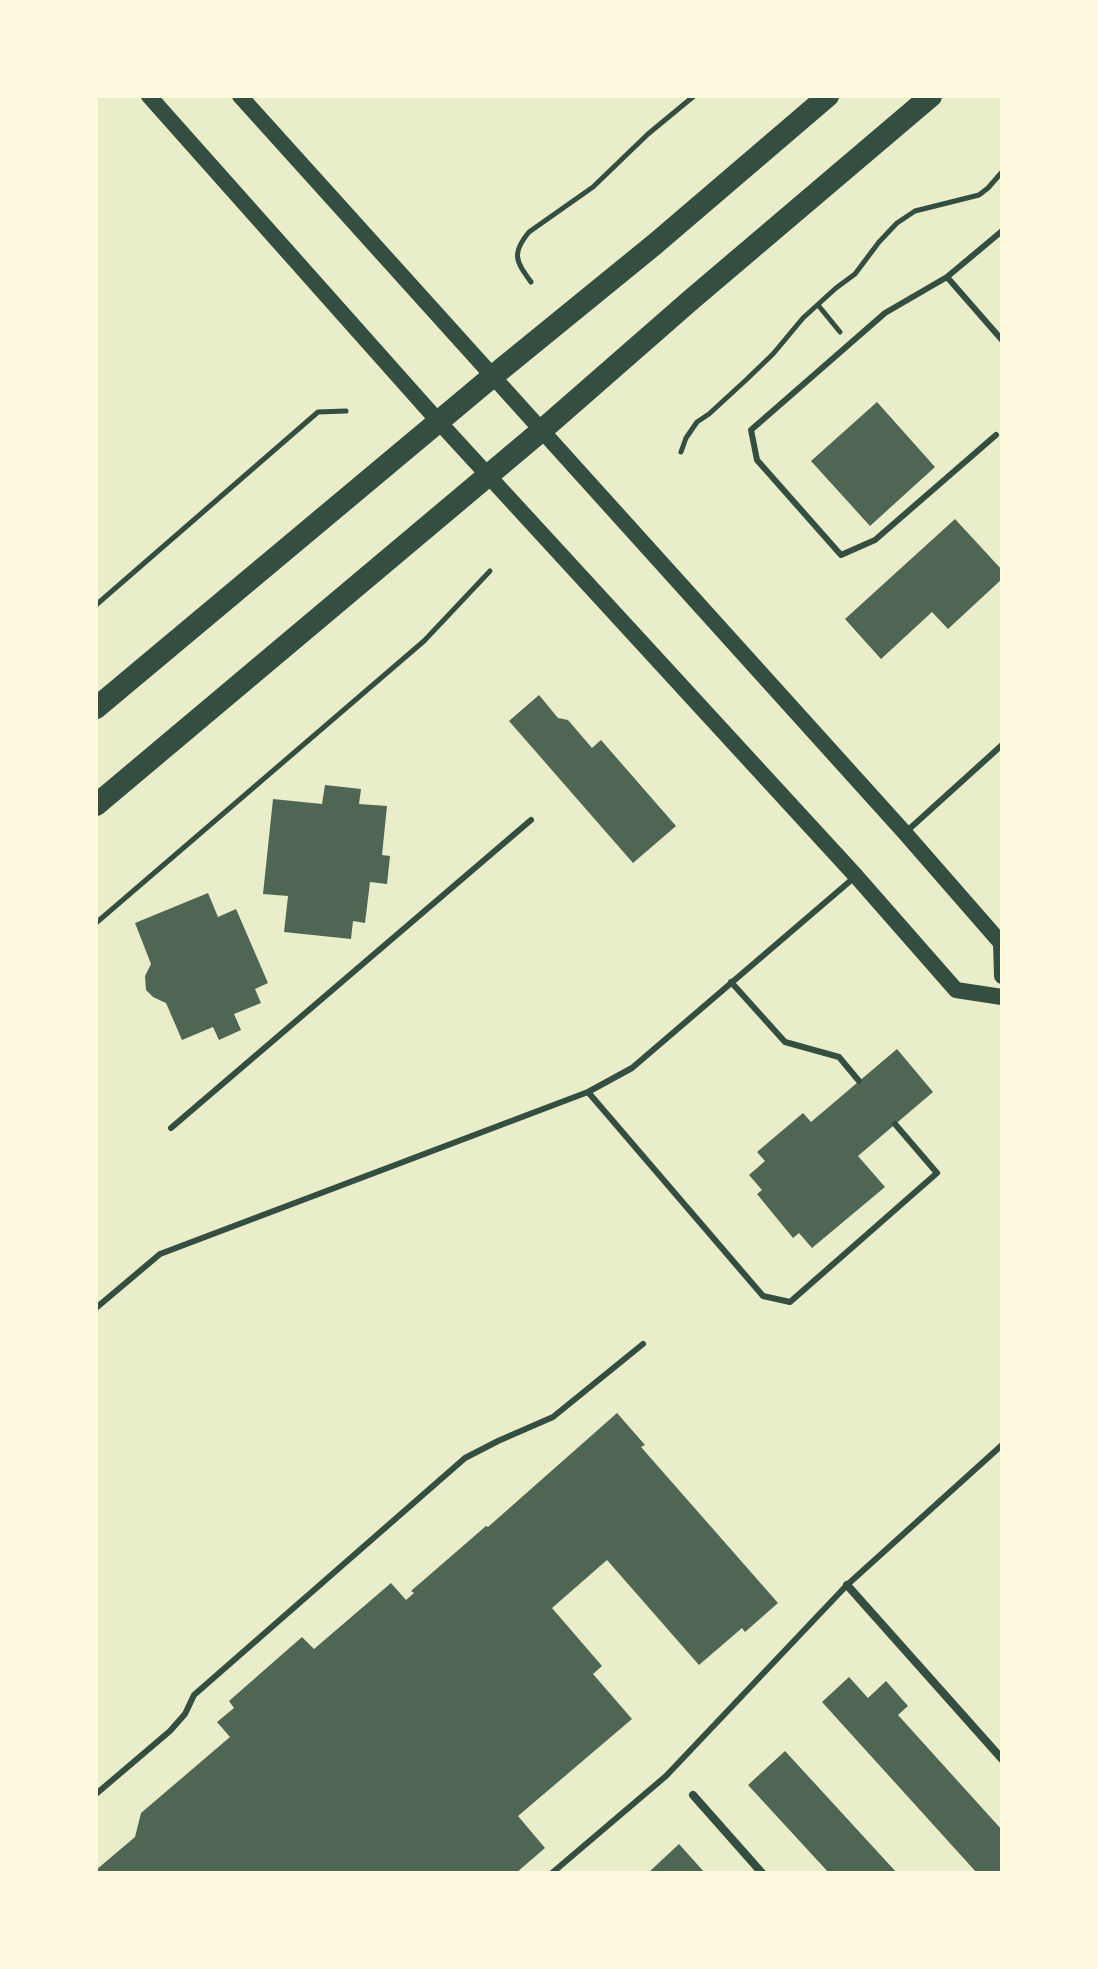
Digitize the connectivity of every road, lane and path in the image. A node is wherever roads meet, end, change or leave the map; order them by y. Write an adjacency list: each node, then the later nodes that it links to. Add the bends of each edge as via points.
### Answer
1 (149, 96): 15 (main road)
2 (240, 96): 13 (main road)
3 (694, 96): 9 (path, via 593,187 529,232 517,252)
4 (828, 96): 13 (highway)
5 (931, 96): 16 (highway)
6 (1002, 172): 10 (path, via 979,195 906,216 860,269)
7 (1002, 231): 8 (lane)
8 (947, 277): 11 (lane); 12 (lane, via 885,313)
9 (531, 282)
10 (818, 305): 12 (path); 18 (path, via 697,422)
11 (1002, 340)
12 (850, 344): 17 (lane, via 751,430 757,460 841,555 875,540)
13 (493, 376): 15 (highway); 16 (main road)
14 (346, 411): 21 (path, via 318,412)
15 (439, 422): 19 (main road); 22 (highway)
16 (541, 431): 19 (highway); 26 (main road)
17 (996, 435)
18 (681, 452)
19 (488, 474): 24 (highway); 27 (main road)
20 (490, 571): 28 (path, via 424,641)
21 (96, 605)
22 (96, 708)
23 (1002, 745): 26 (lane)
24 (96, 805)
25 (531, 820): 35 (lane)
26 (905, 833): 29 (main road, via 1001,943)
27 (856, 876): 30 (lane); 31 (main road, via 956,990)
28 (96, 923)
29 (1002, 976)
30 (731, 982): 32 (lane, via 785,1042 839,1057); 33 (lane, via 632,1068)
31 (1002, 997)
32 (859, 1081)
33 (588, 1092): 34 (lane, via 763,1296 790,1302 937,1173); 36 (lane, via 160,1254)
34 (895, 1124)
35 (171, 1128)
36 (96, 1308)
37 (643, 1344): 41 (lane, via 553,1417 465,1458 194,1695 170,1731)
38 (1002, 1445): 39 (lane)
39 (847, 1585): 40 (street); 43 (lane, via 666,1776)
40 (1002, 1759)
41 (96, 1794)
42 (693, 1795): 44 (street)
43 (552, 1873)
44 (762, 1873)

